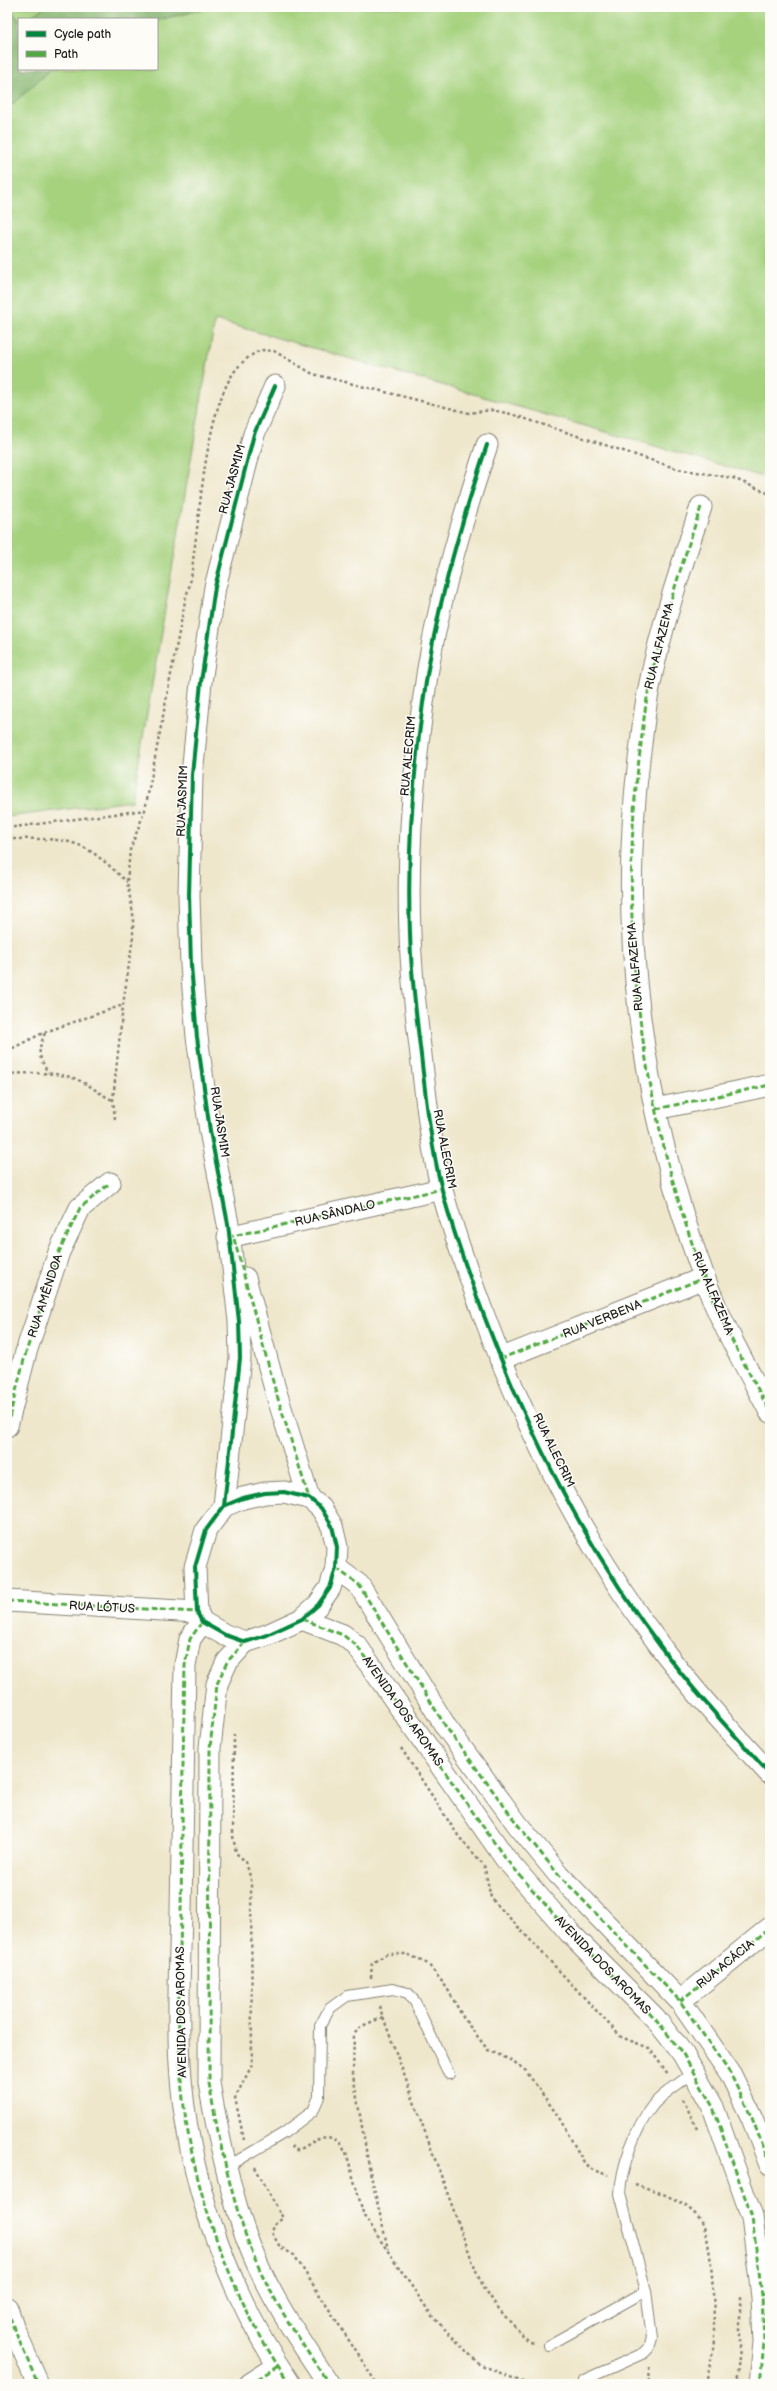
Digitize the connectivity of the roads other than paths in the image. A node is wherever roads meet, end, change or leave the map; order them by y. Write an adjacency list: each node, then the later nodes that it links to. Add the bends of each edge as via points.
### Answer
1 (275, 386): 8 (street, RUA JASMIM, via 254,434 215,587 201,682 192,775 189,895 191,965 197,1037 210,1131)
2 (486, 445): 7 (street, RUA ALECRIM, via 458,532 440,609 423,699 415,772 410,933 425,1097)
3 (701, 507): 5 (street, RUA ALFAZEMA, via 667,609 648,690 636,778 630,851 635,987 642,1042)
4 (770, 1085): 5 (street)
5 (656, 1109): 9 (street, RUA ALFAZEMA, via 674,1188)
6 (110, 1184): 12 (street, RUA AMÊNDOA, via 80,1208 59,1252 26,1352)
7 (442, 1190): 8 (street, RUA SÂNDALO); 10 (street, RUA ALECRIM, via 469,1275)
8 (230, 1232): 13 (street); 14 (street, via 240,1358)
9 (704, 1278): 10 (street, RUA VERBENA); 11 (street, RUA ALFAZEMA)
10 (500, 1359): 20 (street, RUA ALECRIM, via 567,1500 622,1592 676,1667)
11 (770, 1412)
12 (7, 1426)
13 (308, 1498): 14 (street, via 284,1492 265,1493); 15 (street, via 322,1508 332,1526 337,1547)
14 (224, 1506): 17 (street, via 206,1530 195,1567)
15 (336, 1568): 18 (street, via 326,1594); 22 (street, via 359,1585 446,1727 518,1826 558,1874)
16 (7, 1601): 17 (street, RUA LÓTUS)
17 (200, 1617): 19 (street, via 224,1636); 31 (street, AVENIDA DOS AROMAS, via 190,1639 185,1665 180,2064 195,2164 210,2221 232,2281)
18 (302, 1619): 19 (street, via 286,1628); 23 (street, AVENIDA DOS AROMAS, via 343,1635 356,1646 505,1858 570,1933 655,2018 683,2054)
19 (245, 1642): 26 (street, via 227,1662 217,1684 210,1748 210,2083 218,2135)
20 (770, 1774)
21 (770, 1928): 22 (street, RUA ACÁCIA)
22 (680, 2001): 25 (street, via 730,2073 752,2118)
23 (693, 2072): 27 (lane, via 654,2104 645,2117 620,2179 620,2194); 37 (street, AVENIDA DOS AROMAS, via 713,2107 752,2217 762,2296 764,2342)
24 (449, 2074): 26 (lane, via 415,2002 408,1993 393,1989 347,1996 329,2009 320,2026 319,2097 313,2111 284,2133)
25 (770, 2165)
26 (227, 2167): 36 (street, via 247,2239 270,2291)
27 (646, 2291): 30 (lane); 32 (lane, via 652,2338 649,2348 644,2353)
28 (7, 2308): 29 (street)
29 (10, 2330): 33 (street)
30 (549, 2345)
31 (278, 2366): 34 (street); 35 (street, AVENIDA DOS AROMAS)
32 (584, 2380)
33 (38, 2384)
34 (250, 2384)
35 (290, 2384)
36 (329, 2384)
37 (760, 2384)

